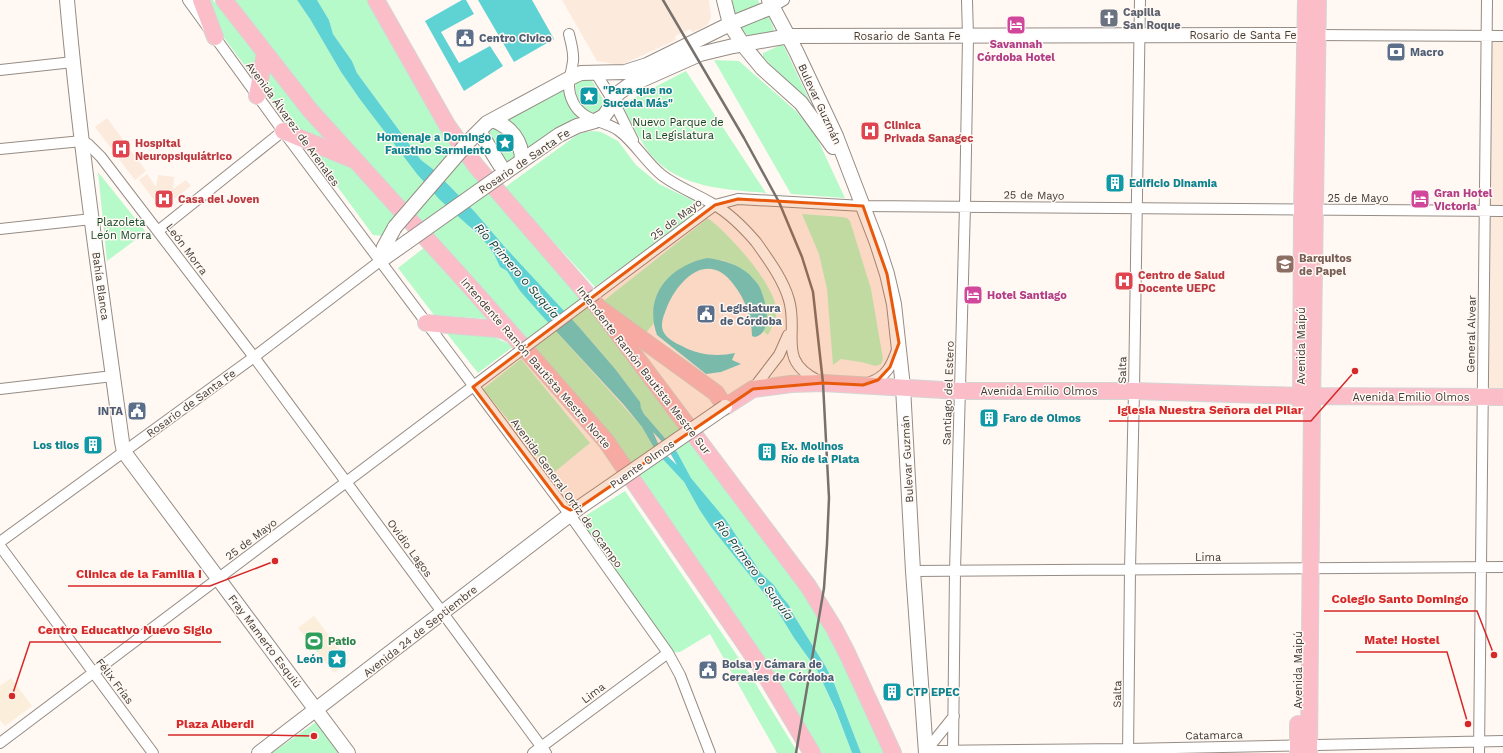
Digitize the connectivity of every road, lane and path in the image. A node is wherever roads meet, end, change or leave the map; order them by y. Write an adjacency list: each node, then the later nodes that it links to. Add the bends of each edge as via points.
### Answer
1 (67, 0): 25 (street, Bahía Blanca)
2 (188, 0): 20 (street, Avenida Álvarez de Arenales)
3 (201, 0): 20 (main road)
4 (224, 0): 24 (main road, Intendente Ramón Bautista Mestre Norte)
5 (376, 0): 53 (main road, Intendente Ramón Bautista Mestre Sur, via 447,125 476,166)
6 (723, 0): 13 (street, Bulevar Guzmán); 22 (street, via 720,22)
7 (967, 0): 21 (street, Santiago del Estero)
8 (1140, 0): 17 (street, Salta)
9 (1306, 0): 15 (main road)
10 (1318, 0): 15 (main road)
11 (1487, 0): 18 (street, General Alvear)
12 (775, 2): 13 (street); 16 (street, Bulevar Guzmán)
13 (730, 24): 22 (street); 23 (street, Bulevar Guzmán)
14 (569, 34): 28 (street, via 573,55)
15 (1311, 35): 17 (street, Rosario de Santa Fe); 18 (street, Rosario de Santa Fe); 46 (main road, Avenida Maipú)
16 (789, 36): 21 (street, Rosario de Santa Fe); 23 (street, Rosario de Santa Fe); 40 (street, Bulevar Guzmán, via 836,136)
17 (1139, 36): 21 (street, Rosario de Santa Fe); 45 (street, Salta)
18 (1487, 36): 19 (street, Rosario de Santa Fe); 47 (street, General Alvear)
19 (1503, 36)
20 (215, 37): 29 (street, Avenida Álvarez de Arenales)
21 (968, 37): 44 (street, Santiago del Estero)
22 (704, 38): 27 (street, via 647,65 625,72)
23 (743, 45): 30 (street, Rosario de Santa Fe, via 700,54 628,86 617,94); 40 (street, Bulevar Guzmán, via 762,68 809,112)
24 (266, 53): 29 (main road); 39 (main road, Intendente Ramón Bautista Mestre Norte, via 310,110)
25 (73, 62): 26 (street); 35 (street, Bahía Blanca)
26 (0, 70)
27 (595, 72): 28 (street, via 581,74); 30 (street)
28 (569, 80): 31 (street); 32 (street, via 574,105 584,116)
29 (258, 96): 33 (street, Avenida Álvarez de Arenales)
30 (614, 102): 32 (street, Rosario de Santa Fe, via 604,116); 37 (street)
31 (493, 120): 34 (street); 38 (street, via 514,134 521,150)
32 (596, 121): 37 (street, via 617,129); 38 (street, Rosario de Santa Fe, via 577,126 559,135)
33 (283, 131): 39 (main road); 51 (street); 52 (street, Avenida Álvarez de Arenales)
34 (474, 136): 41 (street); 52 (street, bridge, via 394,227 384,246)
35 (82, 141): 36 (street); 49 (street, Bahía Blanca); 51 (street, León Morra, via 104,161)
36 (0, 149)
37 (638, 151): 42 (street, via 671,182)
38 (522, 161): 41 (street, Rosario de Santa Fe)
39 (359, 162): 56 (main road, Intendente Ramón Bautista Mestre Norte)
40 (849, 173): 43 (street, Bulevar Guzmán)
41 (502, 174): 52 (street, Rosario de Santa Fe, bridge)
42 (715, 205): 43 (street, 25 de Mayo, via 738,199); 53 (street, 25 de Mayo); 54 (street, via 745,230 764,254 785,290)
43 (863, 206): 44 (street, 25 de Mayo); 57 (street, Bulevar Guzmán, via 887,274)
44 (965, 206): 45 (street, 25 de Mayo); 66 (street, Santiago del Estero)
45 (1137, 208): 46 (street, 25 de Mayo); 67 (street, Salta)
46 (1308, 209): 47 (street, 25 de Mayo); 68 (main road, Avenida Maipú)
47 (1485, 211): 48 (street, 25 de Mayo); 69 (street, General Alvear)
48 (1503, 211)
49 (92, 219): 50 (street); 59 (street, Bahía Blanca)
50 (0, 229)
51 (158, 231): 58 (street, León Morra)
52 (380, 261): 55 (street, Avenida General Ortiz de Ocampo); 58 (street, Rosario de Santa Fe)
53 (598, 301): 62 (street, 25 de Mayo, bridge, via 516,354); 71 (main road, via 716,393); 103 (main road, Intendente Ramón Bautista Mestre Sur, via 808,586 847,653)
54 (792, 320): 60 (street, via 790,346 795,361 809,376); 65 (street, via 782,350)
55 (426, 323): 56 (main road, via 497,329); 62 (street, Avenida General Ortiz de Ocampo)
56 (515, 337): 102 (main road, Intendente Ramón Bautista Mestre Norte, via 619,459 760,666)
57 (899, 343): 61 (street, via 887,371 878,380); 63 (street, Bulevar Guzmán)
58 (254, 357): 72 (street, Rosario de Santa Fe); 73 (street, Ovidio Lagos)
59 (113, 376): 64 (street); 72 (street, Bahía Blanca)
60 (823, 383): 61 (main road, Avenida Emilio Olmos); 65 (main road, Avenida Emilio Olmos, via 791,384)
61 (863, 385): 63 (main road, Avenida Emilio Olmos)
62 (473, 387): 73 (street, 25 de Mayo); 74 (street, Avenida General Ortiz de Ocampo)
63 (903, 388): 66 (main road, Avenida Emilio Olmos); 81 (street, Bulevar Guzmán)
64 (0, 389)
65 (753, 390): 71 (main road, Avenida Emilio Olmos)
66 (960, 391): 67 (main road, Avenida Emilio Olmos); 82 (street, Santiago del Estero)
67 (1134, 391): 68 (main road, Avenida Emilio Olmos); 80 (street, Salta)
68 (1307, 396): 69 (main road, Avenida Emilio Olmos); 78 (main road, Avenida Maipú)
69 (1483, 397): 70 (main road, Avenida Emilio Olmos); 79 (street, General Alvear)
70 (1503, 397)
71 (724, 407): 74 (street, Puente Olmos, bridge)
72 (124, 452): 75 (street, Rosario de Santa Fe); 83 (street, Fray Mamerto Esquiú)
73 (346, 482): 83 (street, 25 de Mayo); 84 (street, Ovidio Lagos)
74 (571, 509): 84 (street, Avenida 24 de Septiembre); 85 (street, Avenida General Ortiz de Ocampo, via 579,528)
75 (0, 542)
76 (0, 546): 86 (street, Félix Frías)
77 (1503, 567): 79 (street, Lima)
78 (1304, 568): 79 (street, Lima); 80 (street, Lima); 92 (main road, Avenida Maipú)
79 (1481, 568): 90 (street, General Alvear)
80 (1130, 569): 82 (street, Lima); 95 (street, Salta)
81 (913, 571): 82 (street, Lima); 96 (street, Bulevar Guzmán)
82 (955, 571): 88 (street, Santiago del Estero)
83 (218, 578): 86 (street, 25 de Mayo); 87 (street, Fray Mamerto Esquiú)
84 (443, 613): 87 (street, Avenida 24 de Septiembre); 93 (street, Ovidio Lagos)
85 (668, 653): 93 (street, Lima); 101 (street, Avenida General Ortiz de Ocampo, via 680,675)
86 (93, 672): 91 (street, 25 de Mayo); 97 (street, Félix Frías)
87 (316, 710): 98 (street, Avenida 24 de Septiembre); 99 (street, Fray Mamerto Esquiú)
88 (954, 716): 94 (street, Santiago del Estero); 96 (street)
89 (1503, 741): 90 (street, Catamarca)
90 (1479, 742): 92 (street, Catamarca); 104 (street, General Alvear)
91 (0, 743)
92 (1303, 749): 95 (street, Catamarca)
93 (544, 750): 100 (street, Lima)
94 (953, 751): 95 (street, Catamarca); 96 (street, Catamarca)
95 (1128, 751)
96 (926, 752)
97 (153, 753)
98 (259, 753)
99 (348, 753)
100 (533, 753)
101 (710, 753)
102 (812, 753)
103 (893, 753)
104 (1479, 753)

